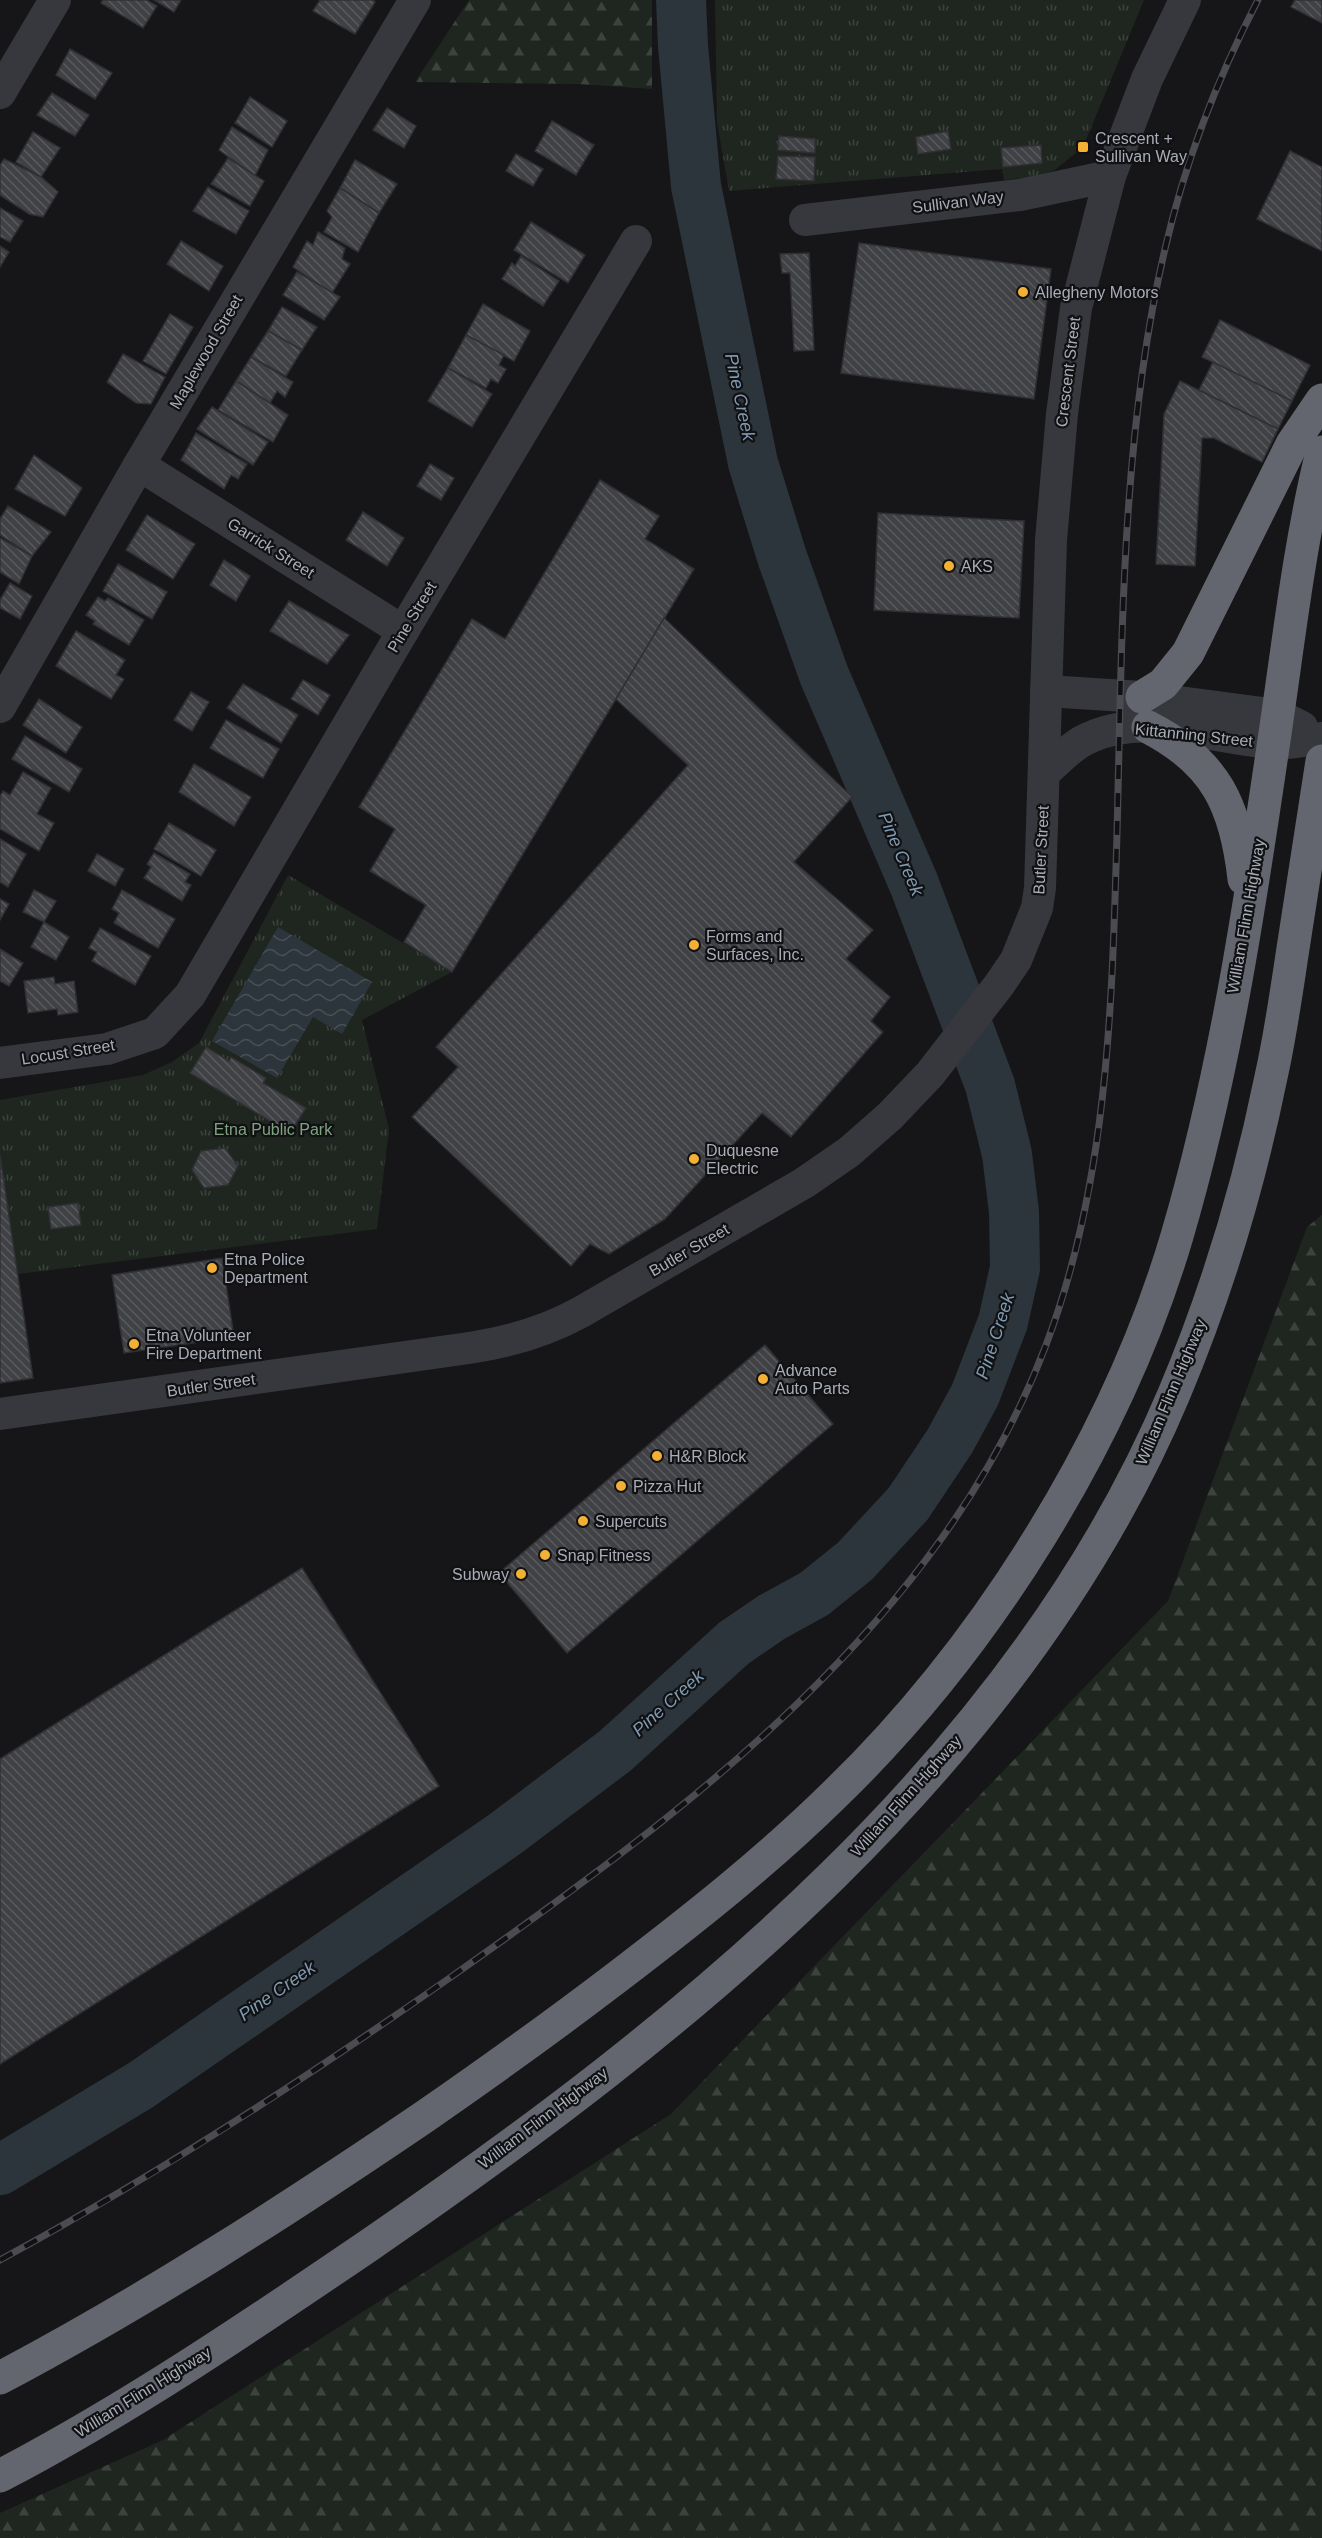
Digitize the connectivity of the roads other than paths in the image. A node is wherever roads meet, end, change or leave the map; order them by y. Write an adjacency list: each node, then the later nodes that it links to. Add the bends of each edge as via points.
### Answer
1 (55, 0): 4 (street)
2 (415, 0): 10 (street, Maplewood Street)
3 (1185, 0): 5 (street, Crescent Street, via 1147,80)
4 (0, 93)
5 (1110, 177): 6 (street, Sullivan Way, via 1020,195); 12 (street, Crescent Street, via 1083,277 1069,352 1054,497)
6 (805, 220)
7 (636, 241): 11 (street, Pine Street)
8 (1322, 400): 14 (highway, via 1293,444 1188,653)
9 (1322, 452): 15 (highway, via 1295,586)
10 (139, 465): 11 (street, Garrick Street); 13 (street, Maplewood Street)
11 (403, 631): 20 (street, Pine Street)
12 (1046, 691): 14 (street, Kittanning Street); 18 (street, Butler Street)
13 (0, 707)
14 (1145, 712): 15 (street, Kittanning Street); 18 (street, Kittanning Street, via 1120,728 1090,737); 19 (highway, via 1191,753 1225,800 1242,865)
15 (1276, 729): 16 (street, Kittanning Street); 19 (highway, William Flinn Highway)
16 (1322, 737)
17 (1322, 761): 24 (highway, William Flinn Highway, via 1272,1073 1251,1165 1212,1295 1146,1454 1085,1562 1022,1659 948,1751 871,1836 742,1958 641,2044 431,2202 267,2315 66,2440)
18 (1044, 773): 22 (street, Butler Street, via 1037,908 1016,960 933,1070 874,1132 814,1177 589,1308 513,1341)
19 (1246, 927): 23 (highway, William Flinn Highway, via 1192,1185 1158,1293 1132,1355 1084,1458 1037,1539 977,1629 913,1710 838,1791 759,1864 493,2069 233,2243)
20 (190, 995): 21 (street, Locust Street, via 155,1033 107,1049)
21 (0, 1063)
22 (0, 1414)
23 (0, 2378)
24 (0, 2476)

